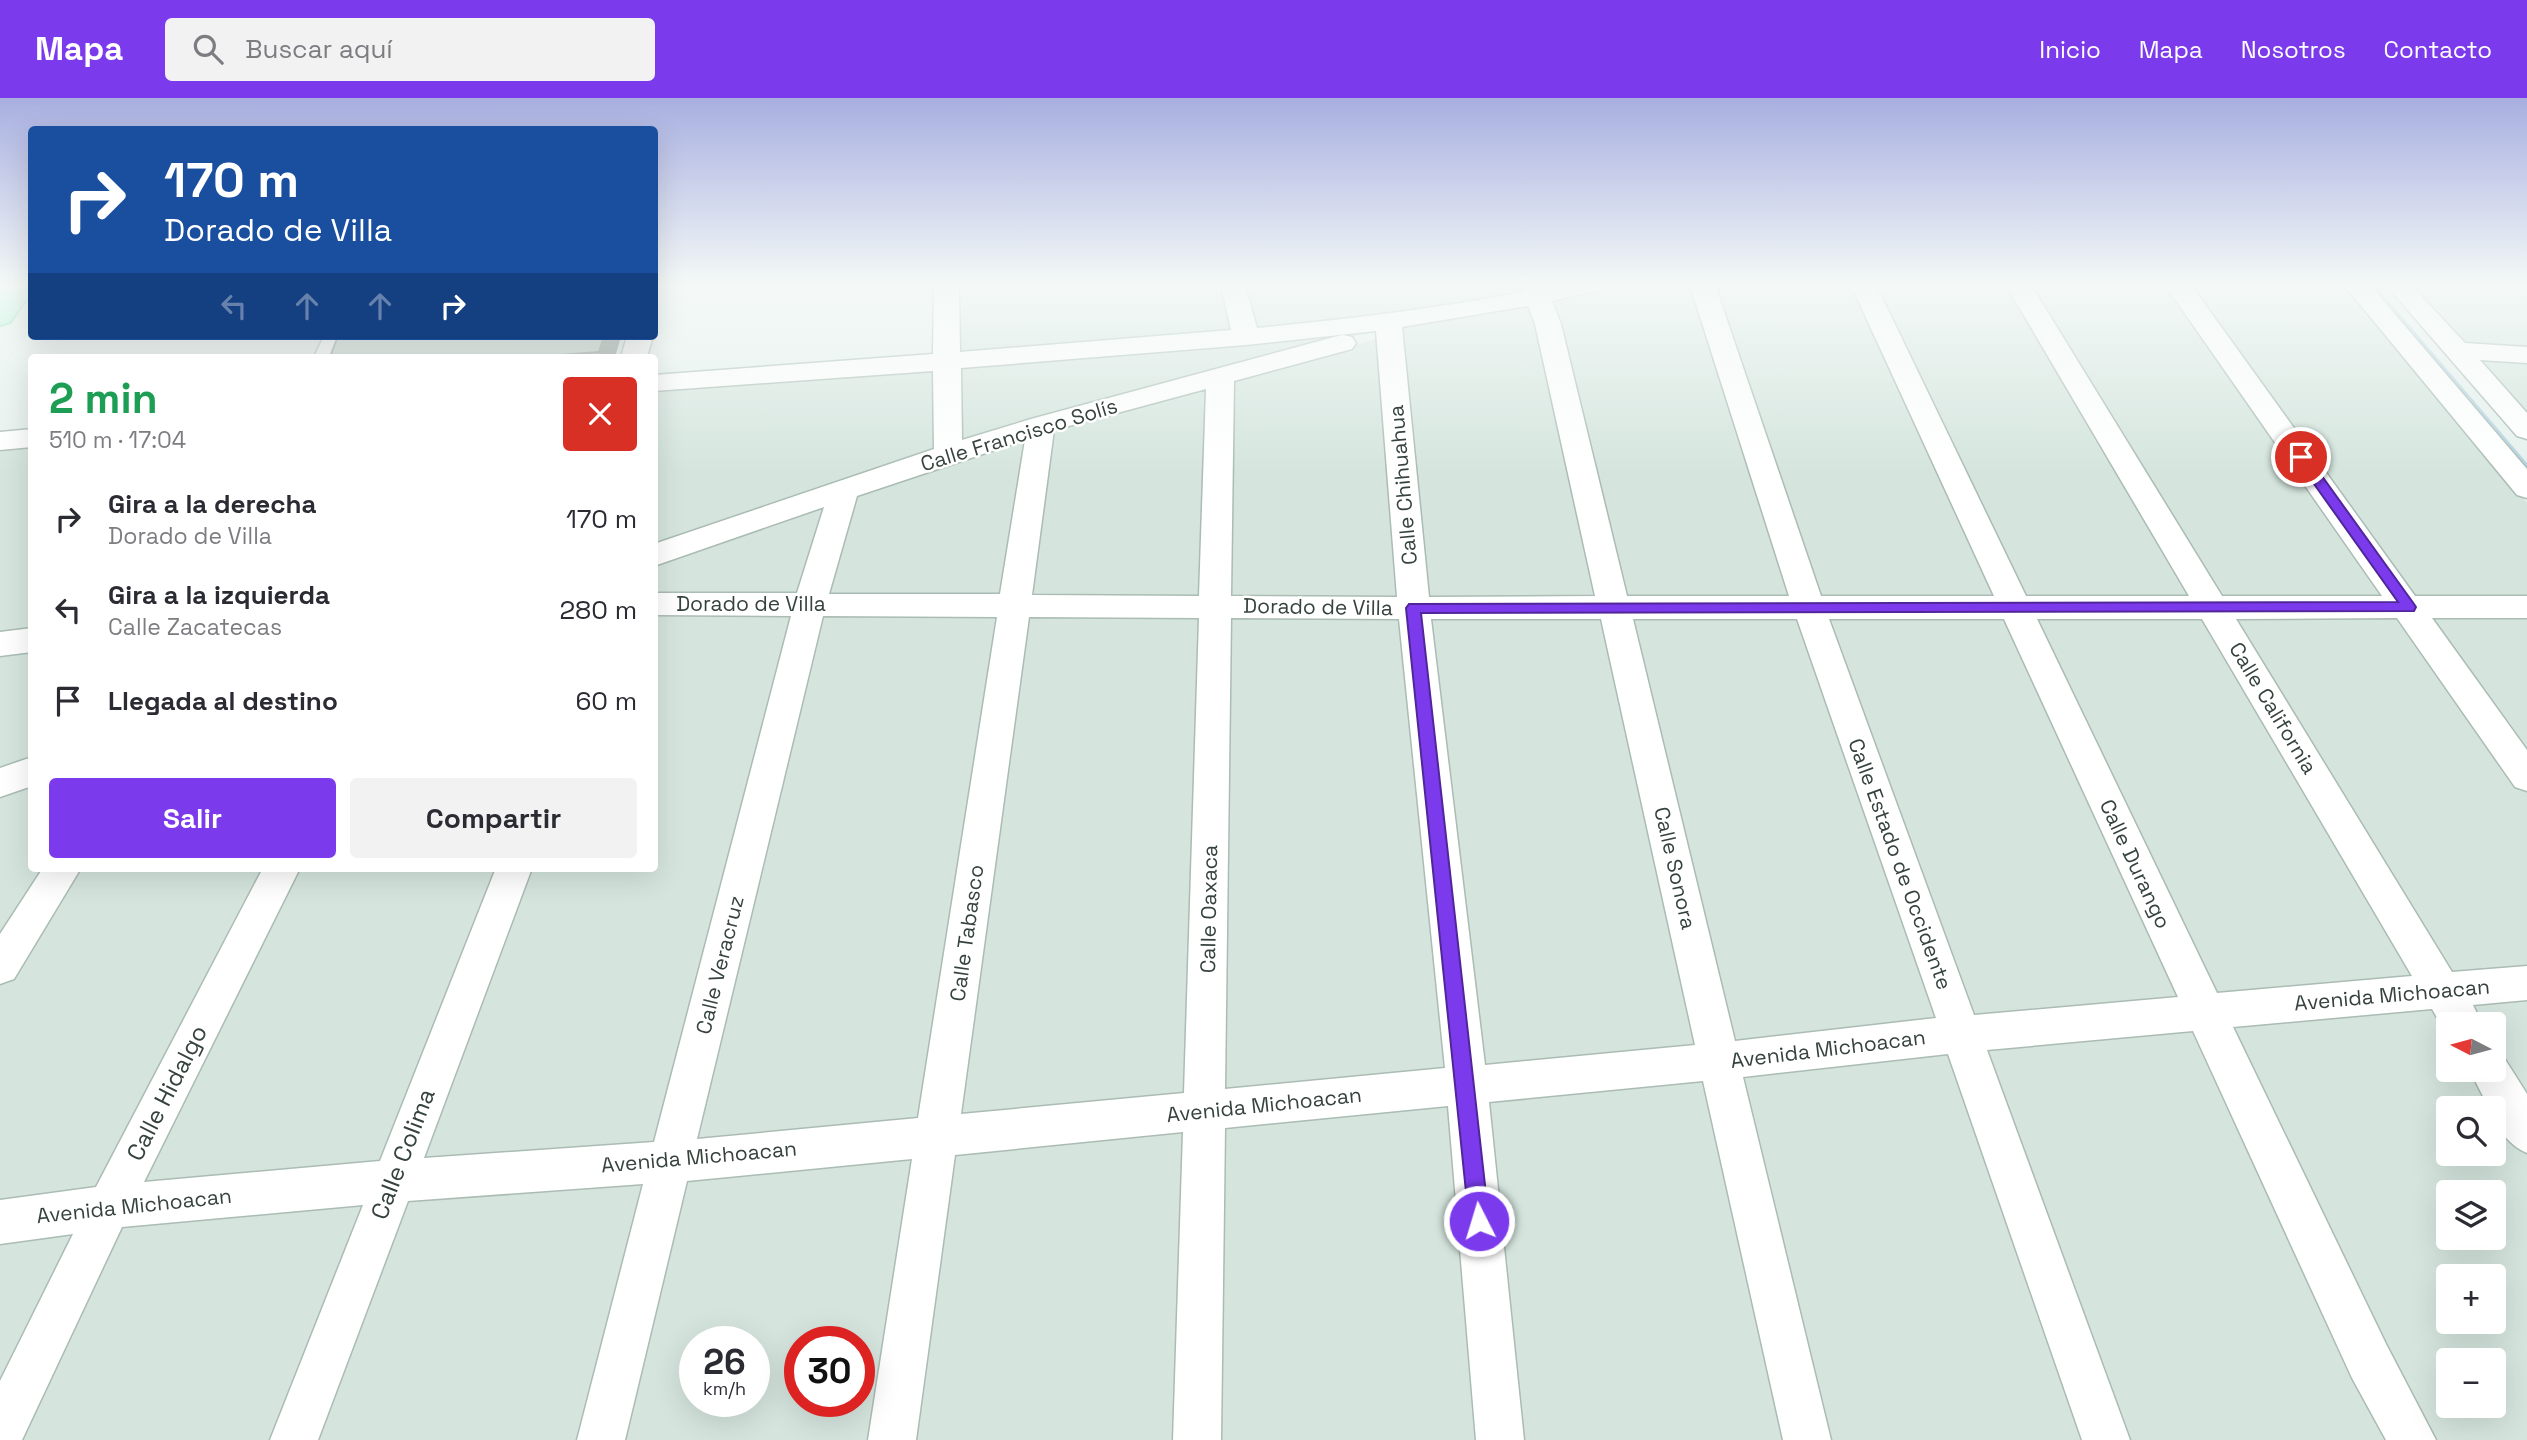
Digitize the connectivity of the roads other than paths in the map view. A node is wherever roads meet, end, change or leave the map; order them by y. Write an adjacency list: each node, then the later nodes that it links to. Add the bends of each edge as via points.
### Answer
1 (947, 348): 14 (street)
2 (1119, 348): 14 (street)
3 (1319, 348): 15 (street, Calle Francisco Solís)
4 (1391, 348): 33 (street, Calle Chihuahua)
5 (1553, 348): 34 (street, Calle Sonora)
6 (1724, 348): 35 (street, Calle Estado de Occidente)
7 (1893, 348): 30 (street, Calle Durango)
8 (2057, 348): 29 (street, Calle California)
9 (2223, 348): 31 (street)
10 (2409, 348): 22 (street)
11 (2455, 348): 12 (street)
12 (2458, 351): 13 (street); 17 (street)
13 (2527, 355)
14 (947, 362): 16 (street); 21 (street)
15 (1220, 377): 18 (street, Calle Francisco Solís); 28 (street, Calle Oaxaca)
16 (658, 383)
17 (2523, 421)
18 (1041, 425): 21 (street, Calle Francisco Solís); 27 (street, Calle Tabasco)
19 (28, 438): 20 (street)
20 (0, 441)
21 (948, 454): 23 (street, Calle Francisco Solís)
22 (2527, 488)
23 (843, 492): 24 (street, Calle Francisco Solís); 26 (street, Calle Veracruz)
24 (658, 554)
25 (658, 604): 26 (street, Dorado de Villa)
26 (810, 604): 27 (street, Dorado de Villa); 55 (street, Calle Veracruz)
27 (1014, 606): 28 (street, Dorado de Villa); 54 (street, Calle Tabasco)
28 (1214, 606): 33 (street, Dorado de Villa); 52 (street, Calle Oaxaca)
29 (2212, 606): 30 (street, Dorado de Villa); 31 (street, Dorado de Villa); 46 (street, Calle California)
30 (2013, 607): 35 (street, Dorado de Villa); 47 (street, Calle Durango)
31 (2409, 607): 32 (street, Dorado de Villa); 39 (street)
32 (2527, 607)
33 (1414, 608): 34 (street, Dorado de Villa); 51 (street, Calle Chihuahua)
34 (1613, 608): 35 (street, Dorado de Villa); 49 (street, Calle Sonora)
35 (1809, 608): 48 (street, Calle Estado de Occidente)
36 (28, 640): 37 (street)
37 (0, 644)
38 (28, 772): 40 (street)
39 (2527, 777)
40 (0, 783)
41 (60, 872): 44 (street)
42 (280, 872): 57 (street, Calle Hidalgo)
43 (512, 872): 56 (street, Calle Colima)
44 (0, 967)
45 (2527, 983): 46 (street, Avenida Michoacan)
46 (2453, 1007): 47 (street, Avenida Michoacan)
47 (2206, 1012): 48 (street, Avenida Michoacan); 67 (street, Calle Durango, via 2369,1361)
48 (1961, 1034): 49 (street, Avenida Michoacan); 66 (street, Calle Estado de Occidente)
49 (1721, 1061): 51 (street, Avenida Michoacan); 65 (street, Calle Sonora)
50 (2497, 1082): 53 (street)
51 (1466, 1084): 52 (street, Avenida Michoacan); 64 (street, Calle Chihuahua)
52 (1205, 1111): 54 (street, Avenida Michoacan); 63 (street, Calle Oaxaca)
53 (2527, 1133)
54 (938, 1135): 55 (street, Avenida Michoacan); 62 (street, Calle Tabasco)
55 (670, 1161): 56 (street, Avenida Michoacan); 61 (street, Calle Veracruz)
56 (393, 1181): 57 (street, Avenida Michoacan); 60 (street, Calle Colima)
57 (109, 1207): 58 (street, Avenida Michoacan); 59 (street, Calle Hidalgo)
58 (0, 1222)
59 (0, 1433)
60 (294, 1440)
61 (601, 1440)
62 (892, 1440)
63 (1197, 1440)
64 (1500, 1440)
65 (1807, 1440)
66 (2106, 1440)
67 (2412, 1440)

